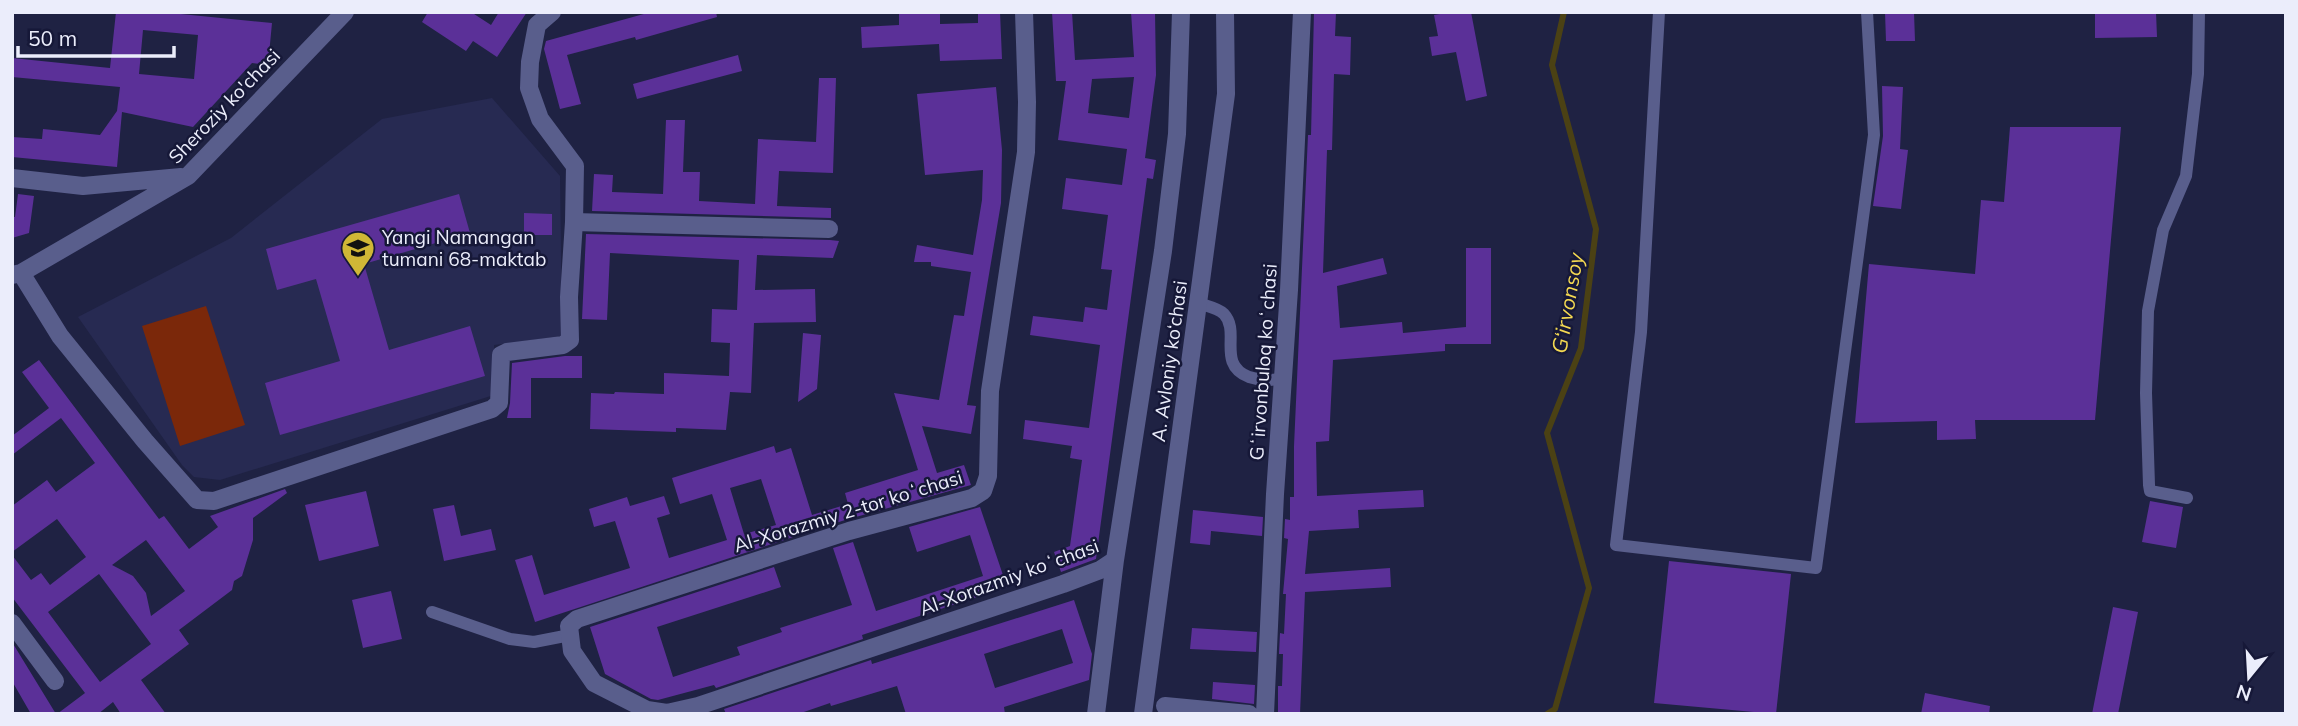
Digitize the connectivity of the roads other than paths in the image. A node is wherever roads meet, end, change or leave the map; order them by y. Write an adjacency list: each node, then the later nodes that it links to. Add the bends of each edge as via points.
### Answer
1 (345, 12): 10 (street, Sheroziy ko'chasi)
2 (552, 12): 12 (street, via 537,25 529,88 540,119 575,166)
3 (1024, 12): 21 (street, Al-Xorazmiy 2-tor koʻchasi, via 1026,152 990,391 988,476 983,491 577,619 569,626)
4 (1181, 12): 18 (street, Al-Xorazmiy koʻchasi, via 1177,134 1163,251)
5 (1225, 12): 15 (street, A. Avloniy ko‘chasi, via 1226,94)
6 (1303, 12): 16 (street, Gʻirvonbuloq koʻchasi)
7 (1659, 12): 8 (lane, via 1641,332 1616,545 1816,568 1874,135)
8 (1867, 12)
9 (2199, 12): 17 (lane, via 2198,74 2186,176 2163,230 2148,311 2148,485 2150,491)
10 (188, 177): 11 (street, via 83,186); 14 (street, Sheroziy ko'chasi)
11 (12, 178)
12 (574, 222): 13 (street); 14 (street, via 570,340 501,355 499,403 492,409 214,501 197,500 145,441 60,337)
13 (829, 229)
14 (17, 274)
15 (1198, 303): 16 (lane, via 1228,319 1230,353 1240,373 1272,381); 25 (street, A. Avloniy ko‘chasi)
16 (1283, 378): 27 (street, Gʻirvonbuloq koʻchasi)
17 (2187, 498)
18 (1115, 561): 21 (street, Al-Xorazmiy koʻchasi, via 1063,584 667,713 647,710 594,683 572,651); 24 (street)
19 (432, 612): 21 (lane, via 510,639 534,642)
20 (12, 623): 22 (street)
21 (570, 635)
22 (55, 681)
23 (1165, 706): 26 (street)
24 (1096, 714)
25 (1143, 714)
26 (1249, 714)
27 (1265, 714)

